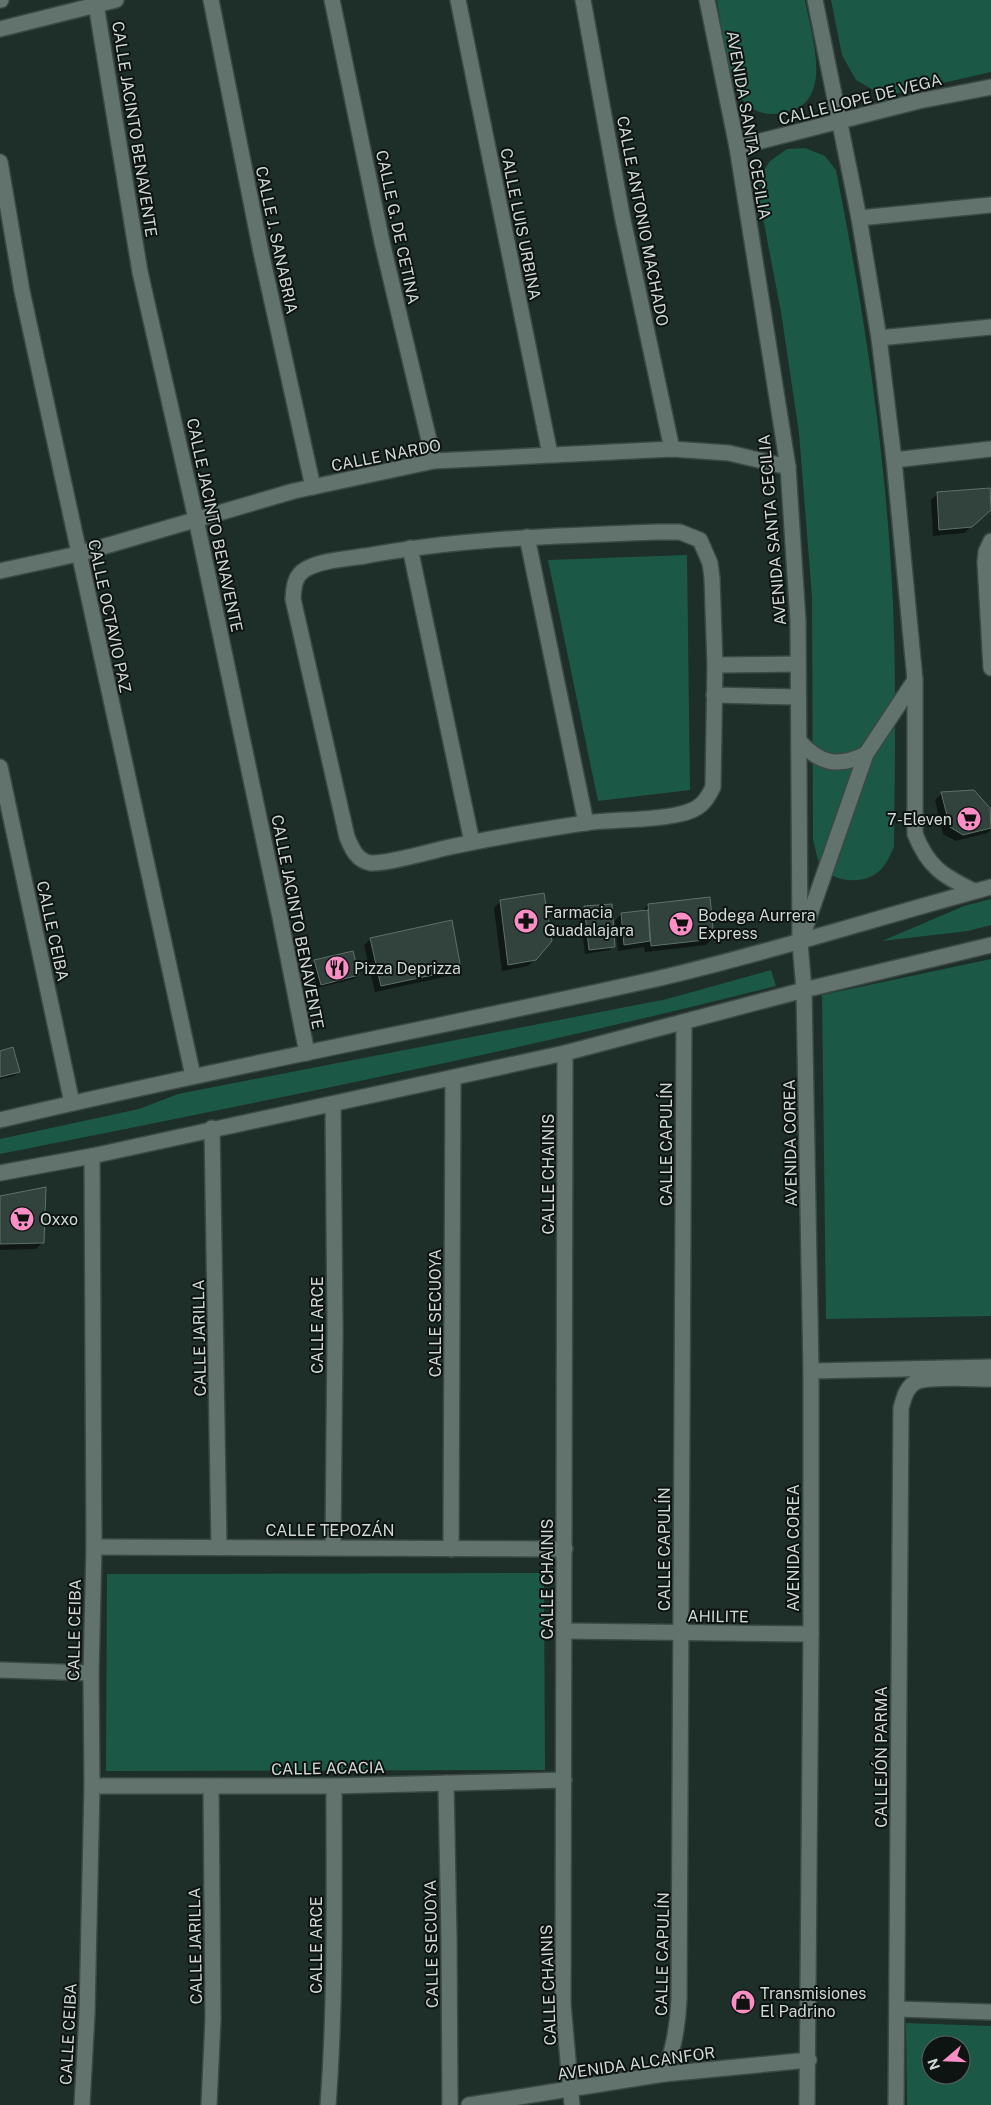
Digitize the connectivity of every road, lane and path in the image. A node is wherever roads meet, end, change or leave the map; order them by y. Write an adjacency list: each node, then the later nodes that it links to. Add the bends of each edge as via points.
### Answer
1 (116, 0): 8 (street)
2 (211, 0): 24 (street, CALLE J. SANABRIA, via 261,252)
3 (332, 0): 22 (street, CALLE G. DE CETINA, via 382,242)
4 (458, 0): 20 (street, CALLE LUIS URBINA)
5 (583, 0): 18 (street, CALLE ANTONIO MACHADO, via 622,215)
6 (707, 0): 12 (street, AVENIDA SANTA CECILIA)
7 (815, 0): 11 (street)
8 (96, 4): 9 (street); 25 (street, CALLE JACINTO BENAVENTE, via 140,272)
9 (0, 29)
10 (991, 87): 11 (street, CALLE LOPE DE VEGA, via 919,101)
11 (840, 122): 12 (street, CALLE LOPE DE VEGA); 15 (street)
12 (737, 147): 23 (street, AVENIDA SANTA CECILIA)
13 (0, 162): 29 (street, CALLE OCTAVIO PAZ, via 22,291)
14 (991, 205): 15 (street)
15 (859, 218): 17 (street)
16 (991, 326): 17 (street)
17 (879, 338): 21 (street)
18 (672, 449): 20 (street, CALLE NARDO); 23 (street, CALLE NARDO, via 729,453)
19 (991, 449): 21 (street)
20 (550, 454): 22 (street, CALLE NARDO)
21 (894, 460): 34 (street)
22 (434, 461): 24 (street, CALLE NARDO)
23 (788, 467): 31 (street, AVENIDA SANTA CECILIA)
24 (313, 486): 25 (street, CALLE NARDO)
25 (196, 519): 29 (street, CALLE NARDO); 48 (street, CALLE JACINTO BENAVENTE)
26 (527, 537): 28 (street); 32 (street, via 680,532 700,540 710,563); 40 (street)
27 (991, 541): 33 (street, via 986,562)
28 (410, 548): 41 (street); 41 (street, via 319,564 304,570 294,582 293,599 353,852 362,861 372,863)
29 (78, 554): 30 (street, CALLE NARDO); 50 (street, CALLE OCTAVIO PAZ)
30 (0, 571)
31 (798, 664): 32 (street); 36 (street, AVENIDA SANTA CECILIA)
32 (715, 665): 35 (street)
33 (991, 668)
34 (915, 680): 38 (street); 43 (street, via 915,834 921,850 933,866 946,878)
35 (714, 695): 36 (street); 40 (street, via 713,787 706,801 694,810 678,815)
36 (798, 696): 37 (street, AVENIDA SANTA CECILIA)
37 (799, 741): 38 (street, via 822,760 837,763 852,761); 44 (street, AVENIDA SANTA CECILIA)
38 (866, 754): 44 (street)
39 (0, 767): 52 (street, CALLE CEIBA)
40 (586, 823): 41 (street)
41 (472, 842)
42 (991, 886): 43 (street)
43 (974, 891): 44 (street)
44 (800, 943): 46 (street, AVENIDA COREA); 48 (street, via 657,979)
45 (991, 945): 46 (street)
46 (804, 990): 47 (street); 59 (street, AVENIDA COREA)
47 (684, 1022): 49 (street); 67 (street, CALLE CAPULÍN)
48 (307, 1053): 50 (street)
49 (565, 1053): 51 (street); 65 (street, CALLE CHAINIS)
50 (193, 1076): 52 (street)
51 (453, 1078): 53 (street); 64 (street, CALLE SECUOYA)
52 (72, 1103): 54 (street)
53 (334, 1104): 55 (street); 62 (street, CALLE ARCE)
54 (0, 1120)
55 (212, 1128): 56 (street); 61 (street, CALLE JARILLA)
56 (92, 1156): 57 (street); 63 (street, CALLE CEIBA)
57 (0, 1173)
58 (991, 1367): 59 (street)
59 (810, 1371): 68 (street, AVENIDA COREA)
60 (991, 1380): 76 (street, CALLEJÓN PARMA, via 916,1382 908,1389 901,1408)
61 (219, 1547): 62 (street, CALLE TEPOZÁN); 63 (street, CALLE TEPOZÁN)
62 (333, 1547): 64 (street, CALLE TEPOZÁN)
63 (94, 1548): 70 (street, CALLE CEIBA)
64 (451, 1549): 65 (street, CALLE TEPOZÁN)
65 (565, 1549): 66 (street, CALLE CHAINIS)
66 (565, 1631): 67 (street, AHILITE); 71 (street, CALLE CHAINIS)
67 (681, 1632): 68 (street, AHILITE); 79 (street, CALLE CAPULÍN, via 678,2028 674,2050)
68 (811, 1634): 78 (street, AVENIDA COREA)
69 (0, 1670): 70 (street)
70 (91, 1673): 73 (street, CALLE CEIBA)
71 (564, 1780): 72 (street, CALLE ACACIA); 80 (street, CALLE CHAINIS, via 563,2004)
72 (446, 1783): 74 (street, CALLE ACACIA); 84 (street, CALLE SECUOYA)
73 (92, 1786): 75 (street, CALLE ACACIA); 81 (street, CALLE CEIBA)
74 (334, 1786): 75 (street, CALLE ACACIA); 83 (street, CALLE ARCE, via 334,1975)
75 (211, 1787): 82 (street, CALLE JARILLA, via 214,2019)
76 (898, 2008): 77 (street); 87 (street, CALLEJÓN PARMA)
77 (991, 2012)
78 (809, 2060): 79 (street, AVENIDA ALCANFOR); 86 (street, AVENIDA COREA)
79 (664, 2074): 80 (street, AVENIDA ALCANFOR)
80 (572, 2097): 85 (street, AVENIDA ALCANFOR)
81 (82, 2105)
82 (208, 2105)
83 (328, 2105)
84 (450, 2105)
85 (469, 2105)
86 (807, 2105)
87 (896, 2105)

